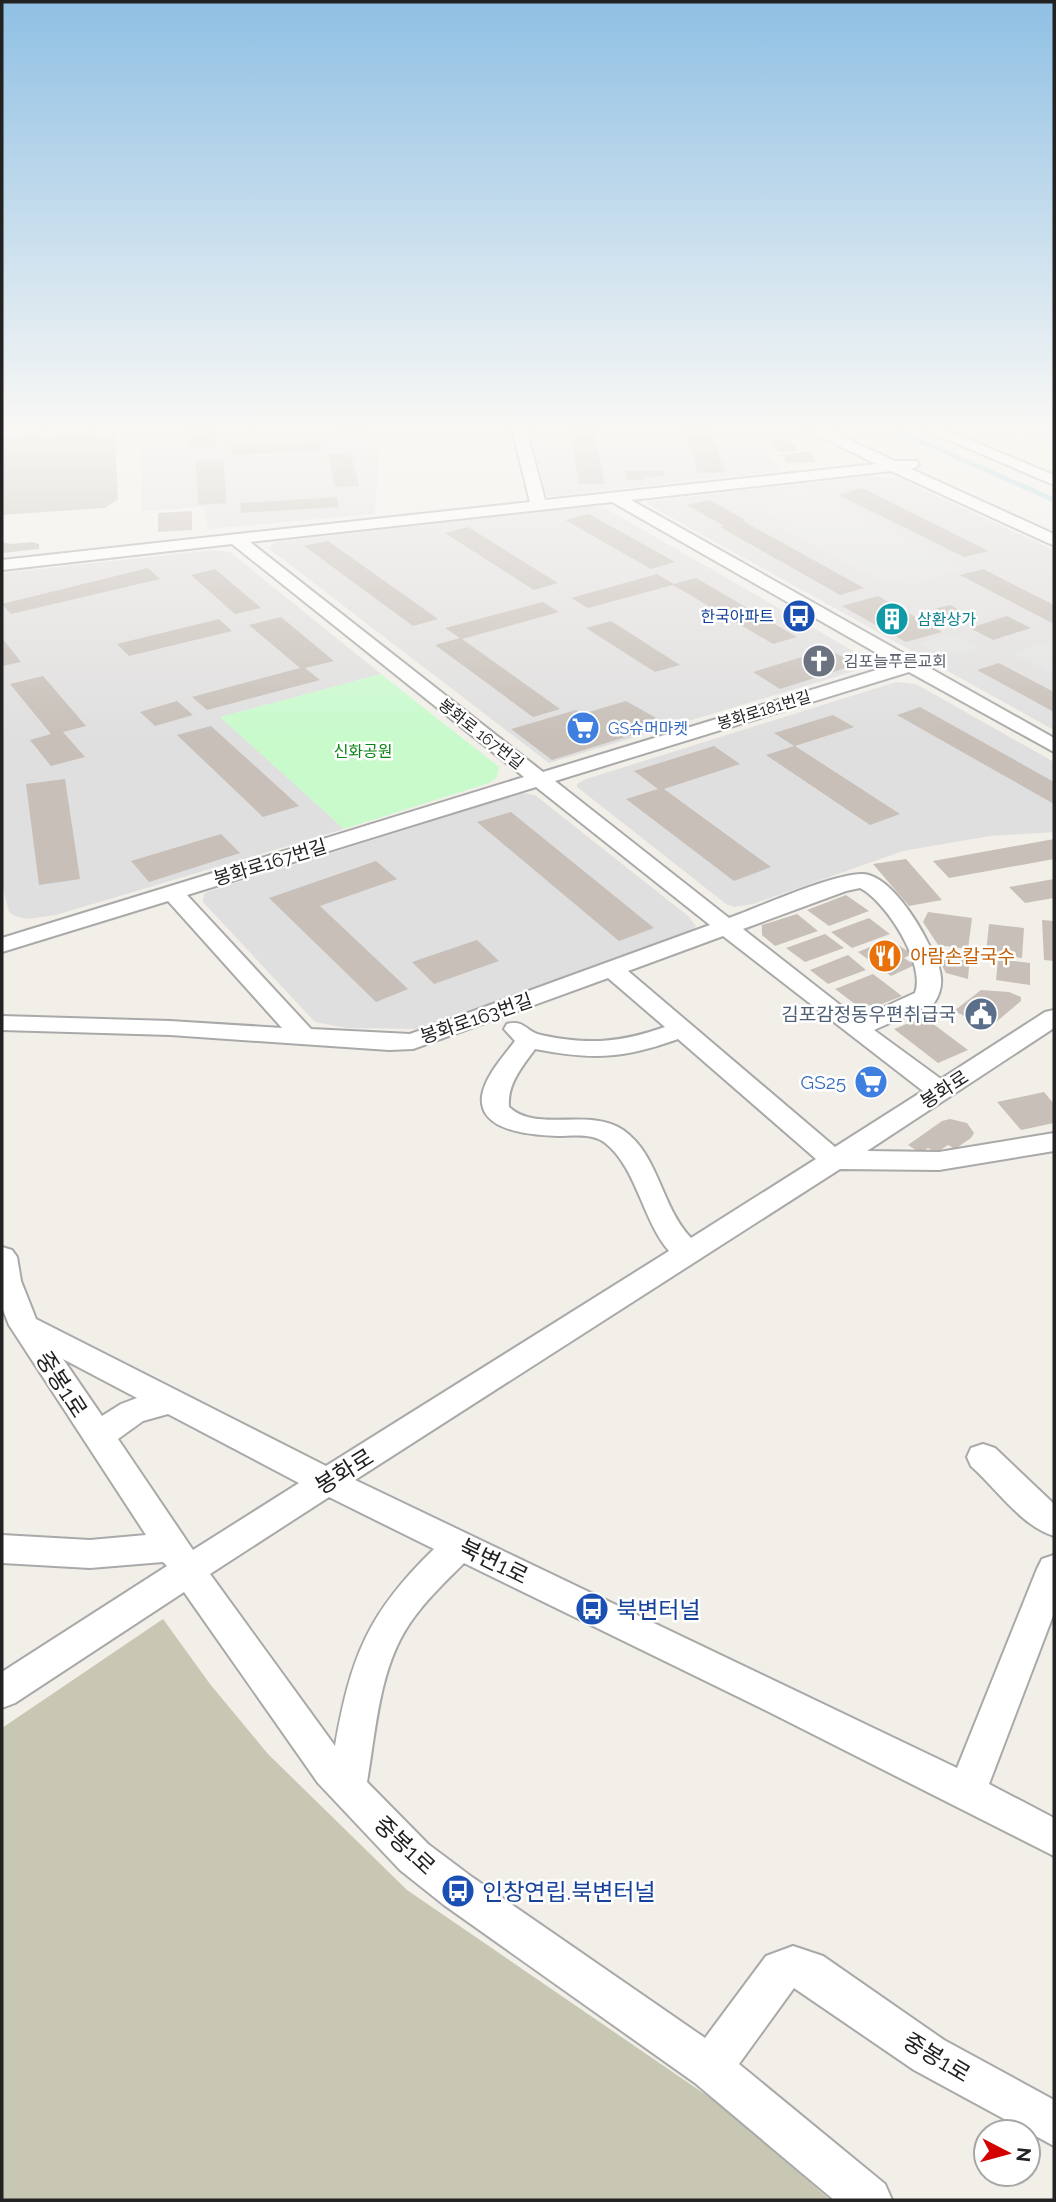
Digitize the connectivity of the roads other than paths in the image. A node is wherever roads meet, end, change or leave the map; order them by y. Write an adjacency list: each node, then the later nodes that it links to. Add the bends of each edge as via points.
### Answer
1 (300, 532): 4 (street)
2 (676, 532): 7 (street)
3 (1036, 532): 5 (street)
4 (235, 539): 6 (street); 9 (street, 봉화로 167번길)
5 (1054, 540)
6 (2, 565)
7 (911, 666): 8 (street); 9 (street, 봉화로181번길)
8 (1054, 746)
9 (537, 779): 10 (street, 봉화로167번길); 11 (street, 봉화로 167번길)
10 (172, 892): 12 (street, 봉화로167번길); 19 (street)
11 (729, 927): 13 (street, 봉화로163번길); 17 (street, 봉화로 167번길); 17 (street, via 856,881 880,890 914,937 931,980 930,989 925,999)
12 (2, 945)
13 (612, 969): 14 (street, 봉화로163번길); 18 (street)
14 (498, 1012): 19 (street, 봉화로163번길, via 402,1042); 20 (street)
15 (1054, 1017): 21 (street, 봉화로)
16 (2, 1024): 19 (street, 봉화로163번길)
17 (856, 1029): 21 (street, 봉화로 167번길)
18 (681, 1031): 20 (street, via 619,1049 569,1048); 23 (street)
19 (304, 1037)
20 (528, 1040): 24 (street, via 494,1098 500,1116 529,1125 610,1132 629,1151 664,1224)
21 (941, 1092): 23 (street, 봉화로)
22 (1054, 1142): 23 (street, via 939,1161)
23 (833, 1160): 24 (street, 봉화로)
24 (688, 1253): 30 (street, 봉화로)
25 (2, 1257): 26 (street, 중봉1로)
26 (13, 1330): 27 (street, 북변1로); 28 (street, 중봉1로)
27 (174, 1401): 28 (street, via 126,1413); 30 (street, 북변1로)
28 (98, 1439): 34 (street, 중봉1로)
29 (983, 1457): 31 (street)
30 (328, 1482): 32 (street, 북변1로); 34 (street, 봉화로)
31 (1054, 1522)
32 (460, 1545): 37 (street, via 413,1592 384,1637 365,1697); 38 (street, 북변1로)
33 (2, 1549): 34 (street)
34 (179, 1558): 36 (street, 봉화로); 37 (street, 중봉1로)
35 (1054, 1569): 38 (street)
36 (2, 1692)
37 (347, 1788): 40 (street, 중봉1로, via 425,1866)
38 (967, 1791): 39 (street, 북변1로)
39 (1054, 1838)
40 (710, 2068): 41 (street, 중봉1로, via 770,1983 781,1971 793,1967 824,1979 929,2055); 42 (street, 중봉1로)
41 (1054, 2124)
42 (869, 2200)

